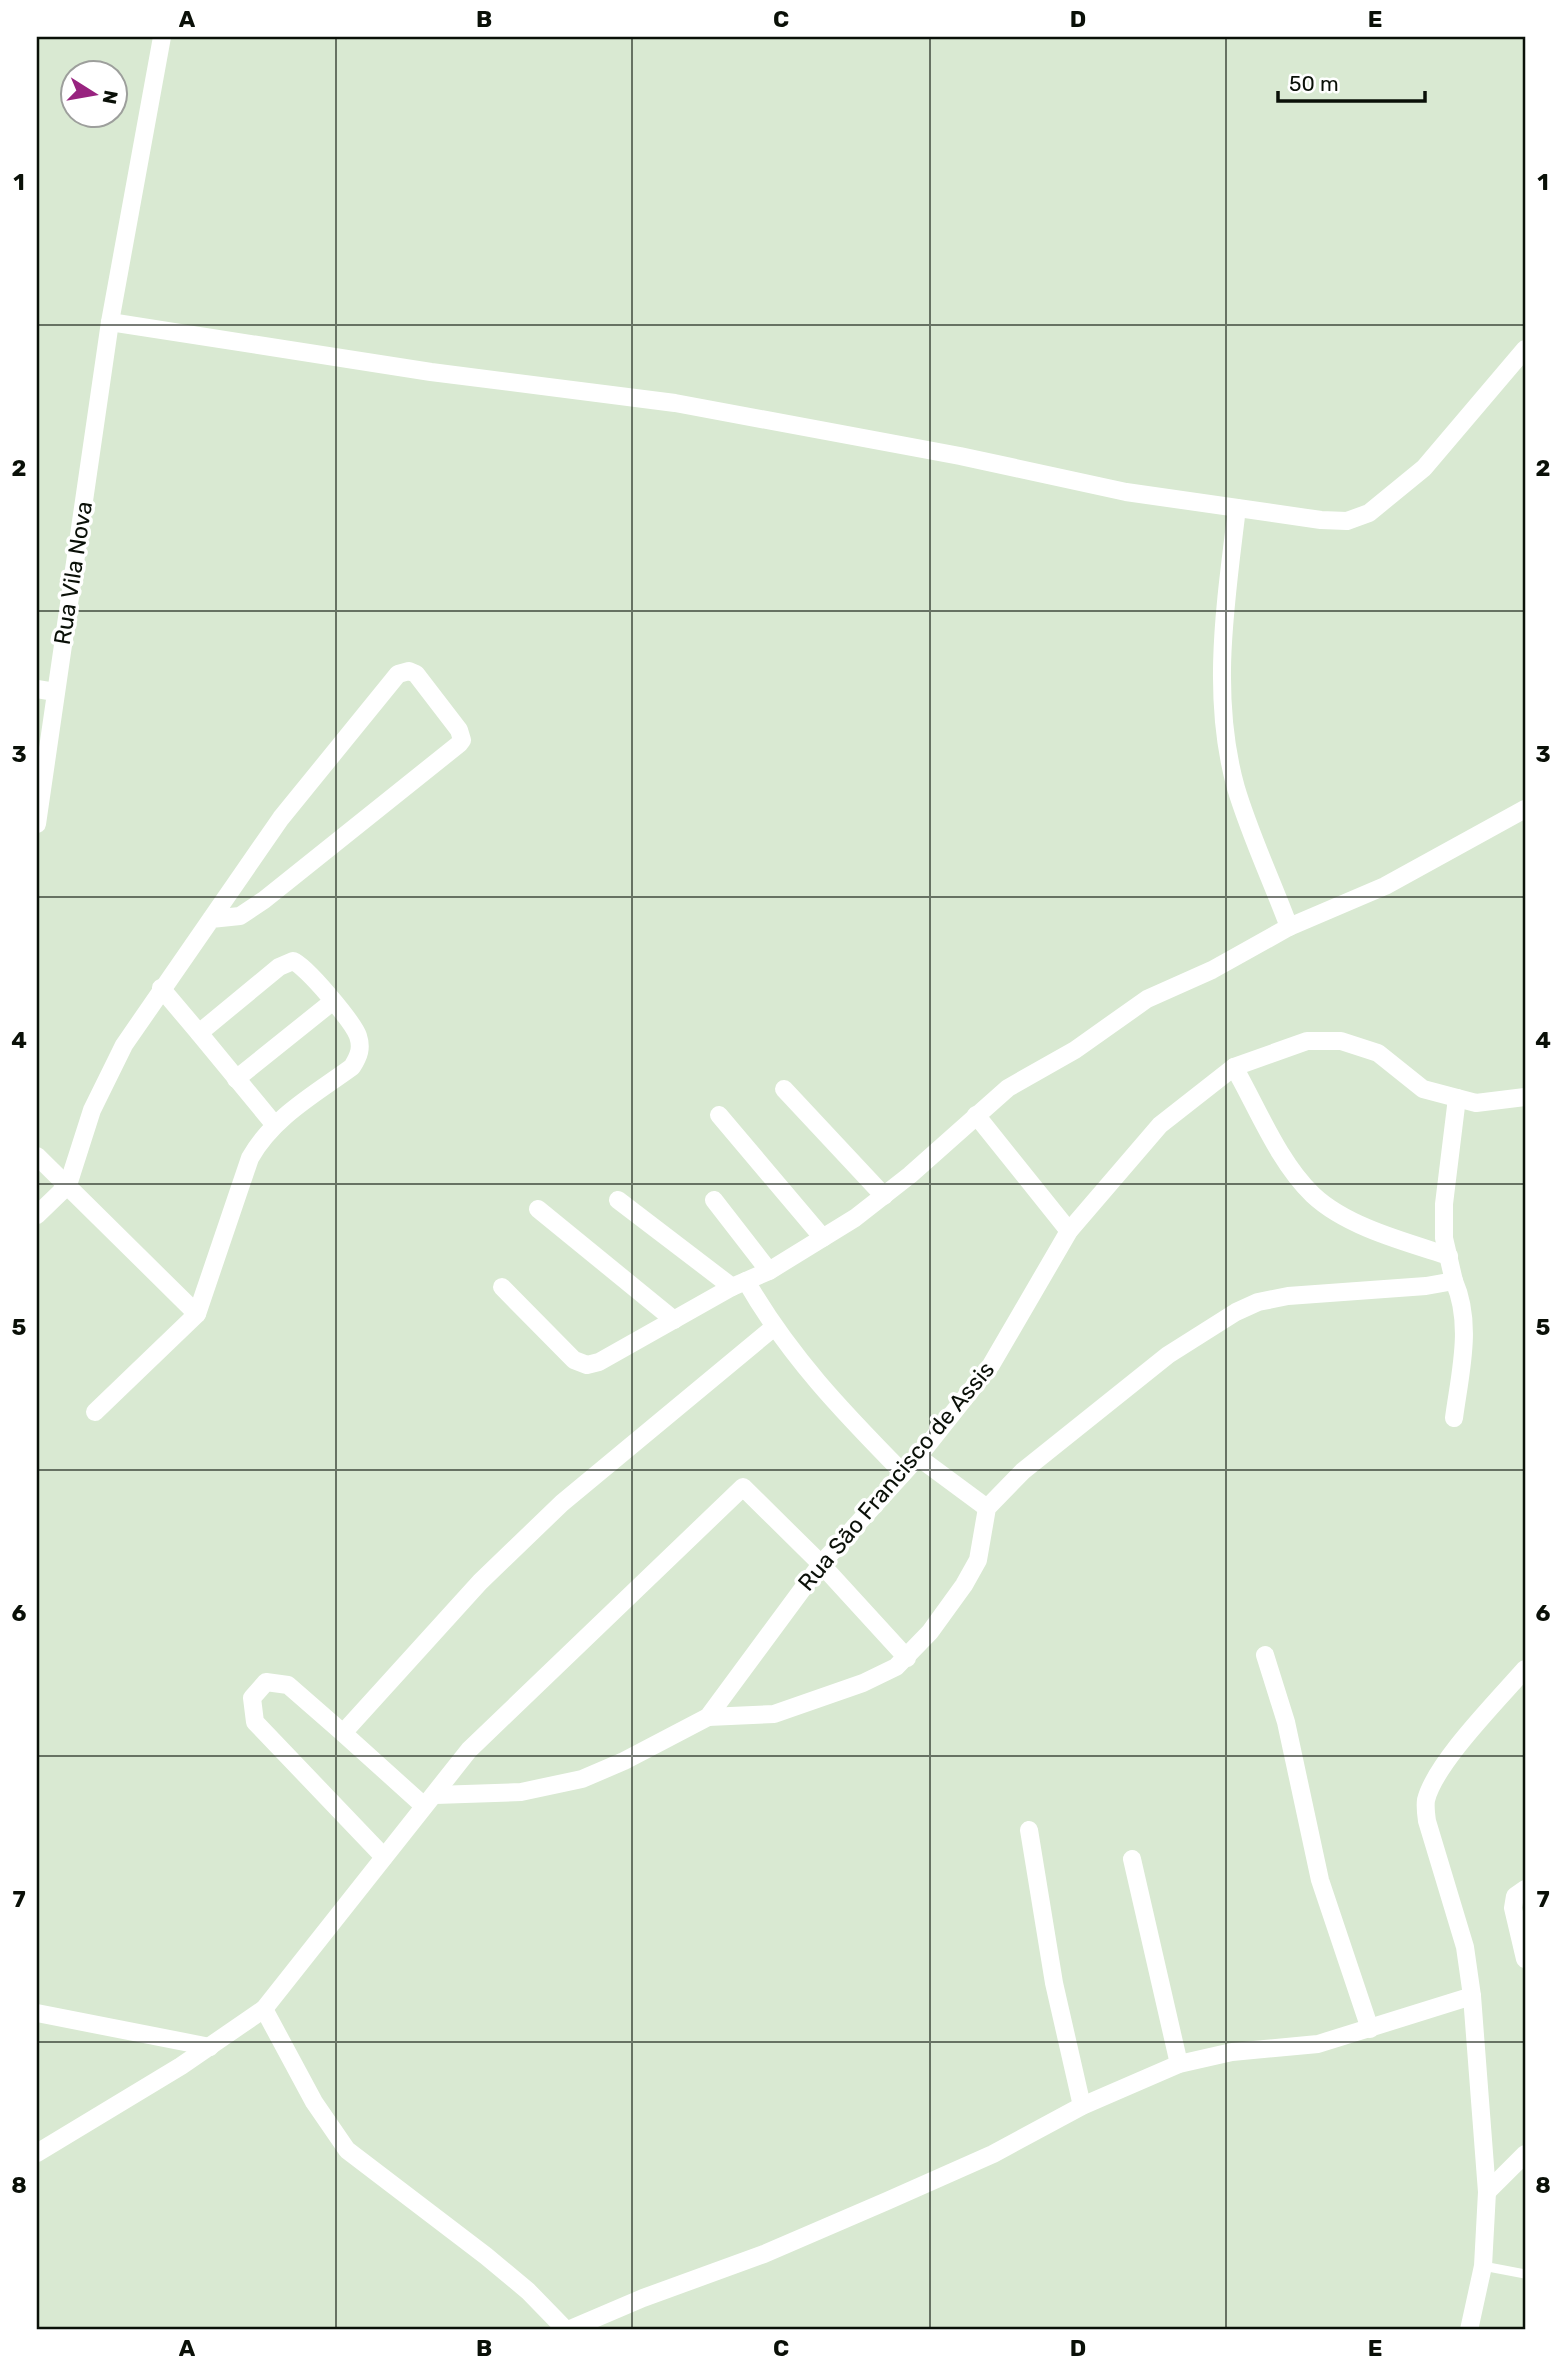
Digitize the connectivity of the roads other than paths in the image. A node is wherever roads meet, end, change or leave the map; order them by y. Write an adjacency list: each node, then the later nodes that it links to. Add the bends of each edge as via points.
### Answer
1 (162, 37): 2 (street, Rua Vila Nova)
2 (110, 323): 4 (street, via 431,372 675,403 1126,492); 6 (street, Rua Vila Nova)
3 (1525, 349): 4 (street, via 1424,468 1369,513 1348,521 1321,520)
4 (1237, 508): 10 (street, via 1222,652 1225,735 1237,789)
5 (37, 688): 6 (street)
6 (55, 692): 8 (street, Rua Vila Nova)
7 (1525, 809): 10 (street, via 1385,886)
8 (37, 824)
9 (211, 919): 9 (street, via 240,916 264,900 459,744 459,730 416,674 398,674 281,818); 11 (street)
10 (1289, 927): 20 (street, via 1212,971 1147,999 1075,1050 1008,1088)
11 (161, 988): 13 (street); 23 (street, via 124,1045 92,1110)
12 (332, 1002): 13 (street, via 301,964 287,961); 15 (street); 21 (street, via 357,1033 359,1055 352,1067)
13 (198, 1033): 15 (street)
14 (1234, 1067): 18 (street, Rua São Francisco de Assis, via 1307,1041 1340,1041 1378,1053 1423,1089); 29 (street, Rua São Francisco de Assis, via 1160,1125); 31 (street, via 1290,1167 1314,1196 1367,1228)
15 (236, 1079): 21 (street)
16 (784, 1089): 24 (street)
17 (1525, 1097): 18 (street, Rua São Francisco de Assis, via 1476,1103)
18 (1457, 1098): 31 (street, via 1444,1204)
19 (719, 1115): 30 (street)
20 (976, 1115): 24 (street); 29 (street)
21 (274, 1124): 36 (street, via 250,1158)
22 (37, 1156): 23 (street)
23 (68, 1185): 28 (street); 36 (street)
24 (884, 1196): 30 (street)
25 (618, 1200): 34 (street)
26 (714, 1200): 32 (street)
27 (538, 1209): 37 (street)
28 (37, 1215)
29 (1069, 1231): 41 (street, Rua São Francisco de Assis, via 991,1365)
30 (823, 1238): 32 (street)
31 (1449, 1256): 33 (street)
32 (769, 1271): 34 (street)
33 (1454, 1281): 40 (street, via 1464,1304); 43 (street, via 1288,1296 1236,1312 1168,1355 1099,1408 1023,1471)
34 (739, 1284): 37 (street); 38 (street)
35 (502, 1287): 37 (street, via 581,1364 599,1362)
36 (197, 1314): 39 (street)
37 (674, 1320)
38 (773, 1328): 42 (street, via 838,1407); 49 (street, via 562,1503 480,1581)
39 (95, 1412)
40 (1454, 1418)
41 (918, 1457): 42 (street, Rua São Francisco de Assis); 43 (street)
42 (903, 1473): 44 (street, Rua São Francisco de Assis)
43 (988, 1508): 46 (street, via 978,1560)
44 (821, 1564): 46 (street); 48 (street, Rua São Francisco de Assis); 50 (street, via 743,1487 469,1750)
45 (1265, 1656): 59 (street, via 1286,1722 1320,1880)
46 (908, 1658): 48 (street, via 863,1683 774,1714)
47 (1525, 1670): 56 (street, via 1460,1746 1426,1800 1427,1821 1465,1947)
48 (708, 1717): 50 (street, Rua São Francisco de Assis, via 582,1779 521,1792)
49 (342, 1733): 50 (street); 52 (street, via 288,1685 266,1682 252,1699 255,1722)
50 (429, 1800): 52 (street)
51 (1029, 1830): 62 (street, via 1054,1983)
52 (384, 1857): 57 (street)
53 (1132, 1858): 61 (street)
54 (1525, 1889): 55 (street, via 1515,1896 1513,1908)
55 (1525, 1959)
56 (1472, 1996): 59 (street); 65 (street)
57 (264, 2009): 60 (street); 68 (street, via 314,2102 347,2150 496,2265)
58 (37, 2013): 60 (street)
59 (1370, 2029): 61 (street, via 1318,2044 1232,2052)
60 (210, 2047): 63 (street)
61 (1179, 2064): 62 (street)
62 (1082, 2106): 68 (street, via 993,2154 764,2254)
63 (37, 2153)
64 (1525, 2154): 65 (street)
65 (1487, 2192): 66 (street)
66 (1483, 2266): 67 (lane); 69 (street)
67 (1525, 2274)
68 (567, 2330)
69 (1469, 2330)

